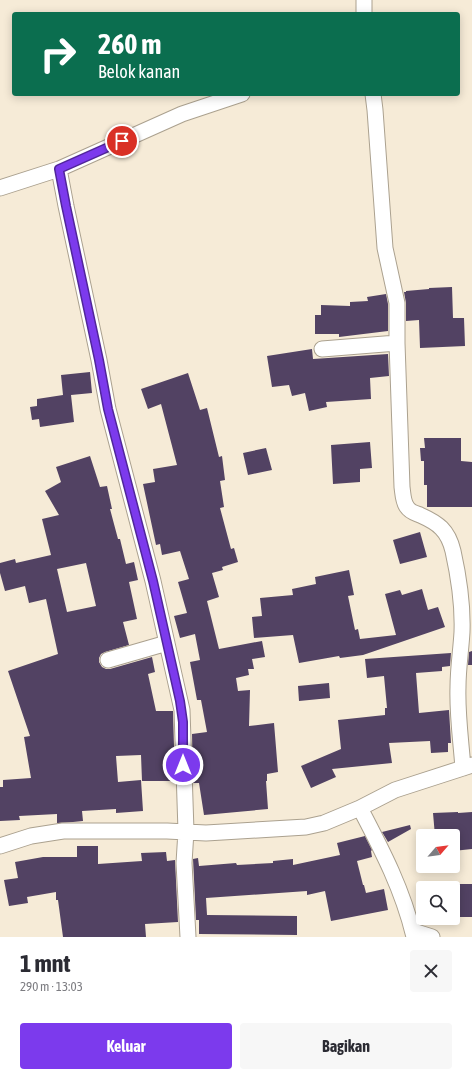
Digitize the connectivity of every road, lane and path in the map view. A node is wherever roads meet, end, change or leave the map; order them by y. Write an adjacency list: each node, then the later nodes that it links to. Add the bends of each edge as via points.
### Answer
1 (364, 0): 2 (street)
2 (364, 12)
3 (236, 96): 5 (street, via 182,114)
4 (373, 96): 7 (street, via 386,248 397,303)
5 (59, 169): 6 (street); 9 (street, via 108,409)
6 (0, 188)
7 (397, 344): 8 (street); 11 (street, via 404,501 410,511 434,521 445,533 453,551 459,579 462,633 458,669 458,710)
8 (322, 349)
9 (167, 643): 10 (street); 13 (street, via 183,722)
10 (108, 660)
11 (468, 766): 12 (street, via 396,790)
12 (360, 808): 13 (street, via 324,823 306,827 206,833); 15 (street, via 388,860 403,898)
13 (186, 831): 14 (street, via 63,831 31,836); 16 (street, via 184,862)
14 (0, 846)
15 (413, 934): 17 (street)
16 (188, 937)
17 (432, 937)

